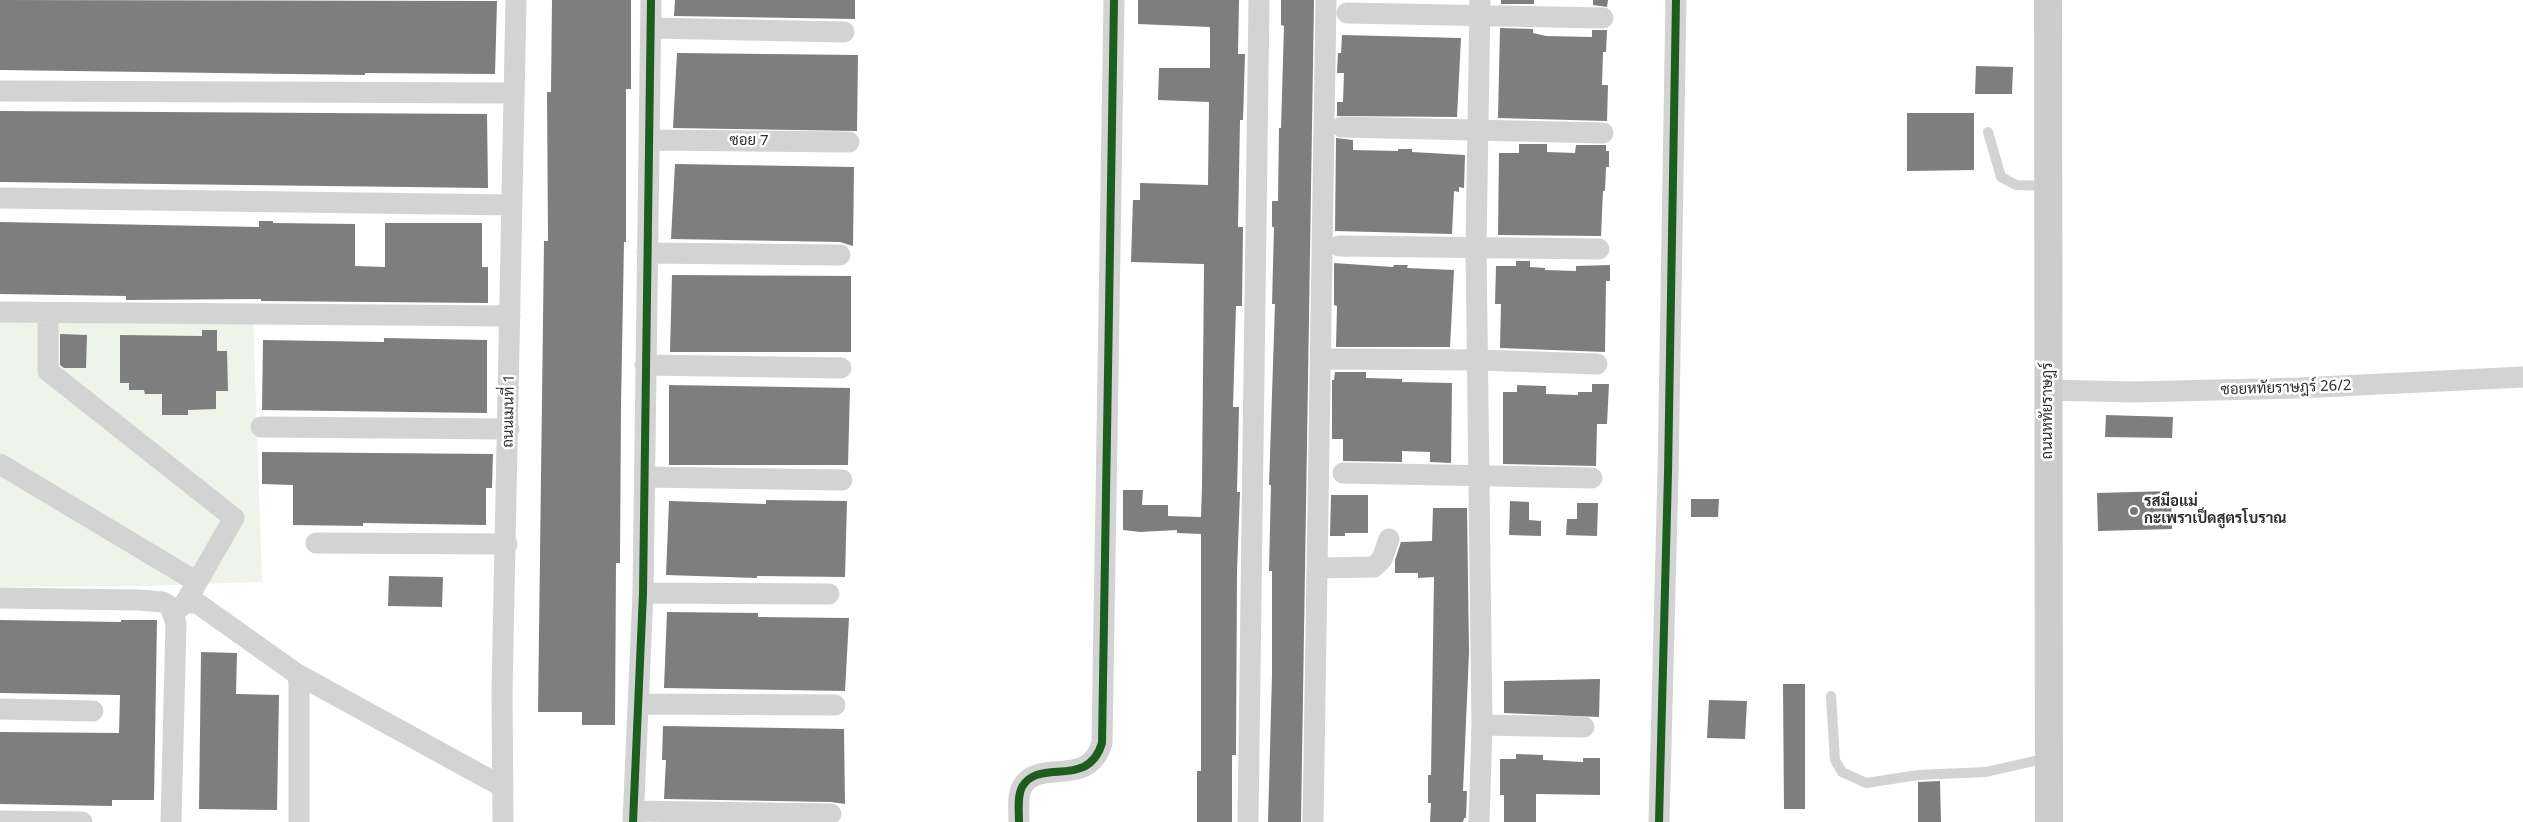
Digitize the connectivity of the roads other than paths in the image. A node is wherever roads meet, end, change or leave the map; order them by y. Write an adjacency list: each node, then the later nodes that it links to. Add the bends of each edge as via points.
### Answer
1 (516, 0): 14 (street, ถนนเมนที่ 1)
2 (651, 0): 11 (street)
3 (1114, 0): 75 (street, via 1102,743 1098,755 1084,768 1031,778 1023,786)
4 (1258, 0): 76 (street)
5 (1326, 0): 50 (street)
6 (1676, 0): 79 (street)
7 (2048, 0): 21 (main road, ถนนหทัยราษฎร์)
8 (1480, 8): 9 (street); 10 (street); 16 (street)
9 (1347, 13)
10 (1603, 18)
11 (651, 28): 12 (street); 19 (street)
12 (844, 32)
13 (0, 92): 14 (street)
14 (514, 93): 23 (street, ถนนเมนที่ 1)
15 (1342, 127): 16 (street)
16 (1477, 131): 18 (street); 25 (street)
17 (1988, 132): 21 (lane, via 2001,178 2016,184)
18 (1603, 133)
19 (649, 140): 20 (street, ซอย 7); 27 (street)
20 (849, 142)
21 (2049, 186): 38 (main road, ถนนหทัยราษฎร์)
22 (0, 198): 23 (street)
23 (512, 205): 31 (street, ถนนเมนที่ 1)
24 (1338, 246): 25 (street)
25 (1476, 247): 26 (street); 33 (street)
26 (1599, 249)
27 (647, 253): 28 (street); 34 (street)
28 (840, 255)
29 (0, 312): 30 (street)
30 (48, 313): 31 (street); 51 (street, via 48,371 234,518)
31 (510, 316): 40 (street, ถนนเมนที่ 1)
32 (1332, 359): 33 (street)
33 (1477, 360): 35 (street); 44 (street)
34 (645, 364): 36 (street); 43 (street)
35 (1597, 364)
36 (841, 368)
37 (2523, 377): 38 (street, ซอยหทัยราษฎร์ 26/2, via 2299,388 2134,392)
38 (2048, 390): 64 (main road, ถนนหทัยราษฎร์)
39 (261, 427): 40 (street)
40 (509, 429): 49 (street, ถนนเมนที่ 1)
41 (0, 464): 51 (street)
42 (1343, 472): 44 (street)
43 (645, 477): 46 (street); 52 (street)
44 (1479, 477): 45 (street); 62 (street)
45 (1592, 478)
46 (842, 480)
47 (1389, 539): 50 (street, via 1382,560 1374,567)
48 (316, 543): 49 (street)
49 (506, 544): 65 (street, ถนนเมนที่ 1)
50 (1317, 568): 77 (street)
51 (197, 582): 55 (street)
52 (643, 593): 53 (street); 58 (street)
53 (829, 594)
54 (0, 598): 55 (street, via 163,602)
55 (179, 608): 56 (street, via 196,603); 70 (street)
56 (297, 674): 65 (street); 72 (street)
57 (1831, 696): 64 (lane, via 1835,760 1842,772 1866,783 1918,775 1986,772)
58 (639, 704): 59 (street); 67 (street)
59 (836, 705)
60 (0, 709): 61 (street)
61 (93, 711)
62 (1482, 725): 63 (street); 78 (street)
63 (1584, 727)
64 (2048, 758): 80 (main road, ถนนหทัยราษฎร์)
65 (503, 787): 74 (street, ถนนเมนที่ 1)
66 (830, 814): 67 (street)
67 (633, 816)
68 (0, 821): 69 (street)
69 (82, 822)
70 (171, 822)
71 (291, 822): 72 (street)
72 (298, 822): 73 (street)
73 (307, 822)
74 (503, 822)
75 (1019, 822)
76 (1248, 822)
77 (1313, 822)
78 (1479, 822)
79 (1659, 822)
80 (2049, 822)

